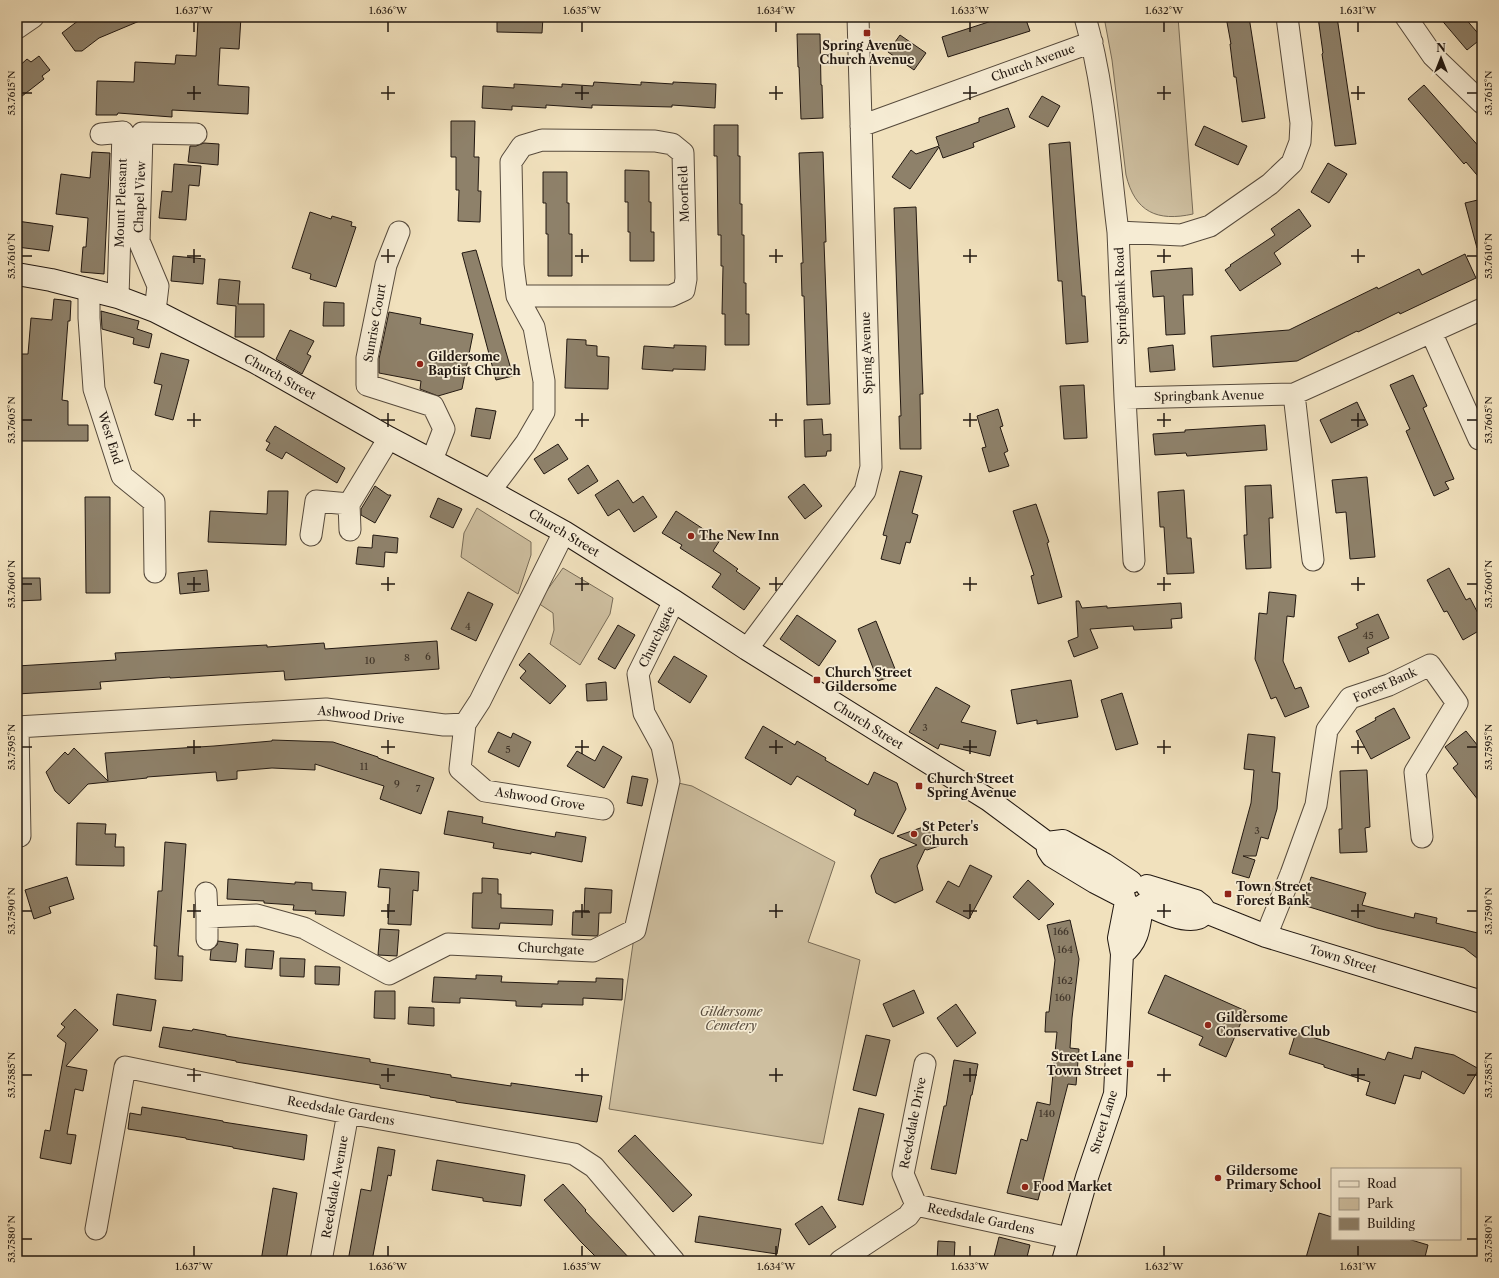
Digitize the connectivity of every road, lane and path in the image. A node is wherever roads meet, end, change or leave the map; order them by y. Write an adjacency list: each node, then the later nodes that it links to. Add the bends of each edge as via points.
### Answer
1 (33, 17): 6 (street)
2 (858, 17): 9 (street, Spring Avenue)
3 (1085, 17): 7 (street, Church Avenue)
4 (1287, 17): 13 (street, Springbank Road, via 1301,123 1300,142 1292,163 1270,184 1210,226 1181,235)
5 (1406, 17): 8 (street, via 1433,56)
6 (17, 28)
7 (1092, 42): 9 (street, Church Avenue); 13 (street, Church Avenue, via 1099,78)
8 (1482, 104)
9 (861, 126): 35 (street, Spring Avenue, via 871,466 865,491)
10 (101, 134): 17 (street, Mount Pleasant, via 123,132)
11 (196, 134): 19 (street, Chapel View, via 142,133 139,241 158,286)
12 (399, 232): 25 (street, Sunrise Court, via 386,265 367,358 367,385 433,406 444,429)
13 (1118, 232): 22 (street, Springbank Road)
14 (17, 274): 15 (main road, Church Street)
15 (89, 290): 17 (main road, Church Street); 33 (street, West End, via 94,389 122,476 154,502)
16 (517, 296): 16 (street, Moorfield, via 513,266 511,162 522,146 542,140 656,141 672,144 683,153 686,279 684,290 671,296); 26 (street, Moorfield, via 534,327 544,381 544,412 526,443)
17 (118, 297): 19 (main road, Church Street)
18 (1482, 309): 20 (street, Springbank Avenue)
19 (154, 311): 23 (main road, Church Street, via 255,362)
20 (1431, 332): 21 (street, Springbank Avenue); 24 (street)
21 (1294, 394): 22 (street, Springbank Avenue); 31 (street)
22 (1125, 398): 32 (street, Springbank Road)
23 (389, 438): 25 (main road, Church Street); 27 (street)
24 (1479, 439)
25 (432, 460): 26 (main road, Church Street)
26 (490, 491): 29 (main road, Church Street)
27 (349, 504): 28 (street); 30 (street, via 316,501)
28 (350, 530)
29 (564, 532): 34 (main road, Church Street); 36 (street, via 480,701)
30 (311, 535)
31 (1313, 560)
32 (1134, 561)
33 (155, 572)
34 (674, 601): 35 (main road, Church Street); 43 (street, Churchgate, via 638,674 644,713 662,746 669,780 635,930 593,951 448,944 389,974 304,928 257,915)
35 (747, 649): 42 (main road, Church Street, via 989,800 1047,843 1052,856 1095,882)
36 (465, 724): 37 (street, Ashwood Drive, via 444,725 326,710); 38 (street, Ashwood Grove, via 460,769 485,791)
37 (18, 727): 39 (street, Ashwood Drive)
38 (602, 809)
39 (20, 836)
40 (1422, 837): 44 (street, Forest Bank, via 1415,772 1457,703 1430,665 1389,685 1350,698 1327,730 1316,805)
41 (206, 893): 43 (street)
42 (1136, 896): 44 (main road, Town Street, via 1171,915 1190,919 1198,918 1206,912); 51 (main road, Street Lane, via 1119,938 1122,954 1115,1094)
43 (207, 917): 45 (street)
44 (1266, 936): 46 (main road, Town Street)
45 (207, 939)
46 (1482, 1002)
47 (925, 1064): 49 (street, Reedsdale Drive, via 903,1174)
48 (348, 1112): 50 (street, Reedsdale Gardens, via 125,1067); 52 (street, Reedsdale Avenue); 53 (street, Reedsdale Gardens, via 574,1154 594,1166)
49 (916, 1204): 51 (street, Reedsdale Gardens); 54 (street, Reedsdale Gardens, via 908,1216)
50 (96, 1229)
51 (1069, 1238): 55 (main road, Street Lane)
52 (321, 1261)
53 (674, 1261)
54 (840, 1261)
55 (1063, 1261)

